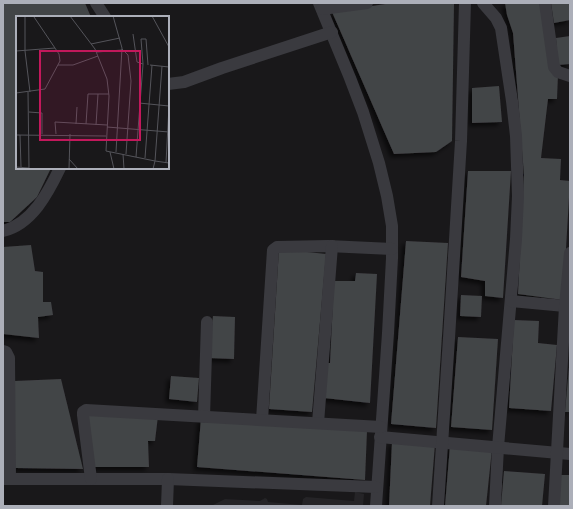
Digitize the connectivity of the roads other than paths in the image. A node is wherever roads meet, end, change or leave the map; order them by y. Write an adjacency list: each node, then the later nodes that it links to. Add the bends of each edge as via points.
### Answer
1 (96, 3): 7 (street)
2 (367, 3): 6 (street)
3 (465, 3): 24 (street, via 460,149)
4 (483, 3): 16 (street, via 501,28 516,136 518,196)
5 (546, 3): 9 (street, via 554,67 558,72)
6 (321, 6): 8 (street)
7 (104, 16)
8 (332, 32): 10 (street, via 184,82); 14 (street, via 379,163 392,226)
9 (570, 76)
10 (169, 84)
11 (60, 169): 12 (street, via 39,205 16,226)
12 (3, 231)
13 (332, 246): 14 (street); 21 (street, via 277,247 272,250); 22 (street)
14 (392, 249): 23 (street)
15 (570, 253): 17 (street)
16 (511, 301): 17 (street); 25 (street)
17 (567, 301): 26 (street)
18 (207, 322): 20 (street)
19 (3, 351): 28 (street, via 8,358)
20 (204, 417): 21 (street); 29 (street, via 84,411)
21 (262, 420): 22 (street)
22 (318, 423): 23 (street)
23 (380, 432): 24 (street); 31 (street)
24 (442, 442): 25 (street); 34 (street)
25 (498, 446): 26 (street); 35 (street)
26 (557, 453): 27 (street); 36 (street)
27 (570, 454)
28 (6, 479): 29 (street)
29 (91, 479): 30 (street)
30 (168, 479): 31 (street); 32 (street)
31 (376, 487): 33 (street)
32 (167, 506)
33 (376, 506)
34 (438, 506)
35 (495, 506)
36 (554, 506)

